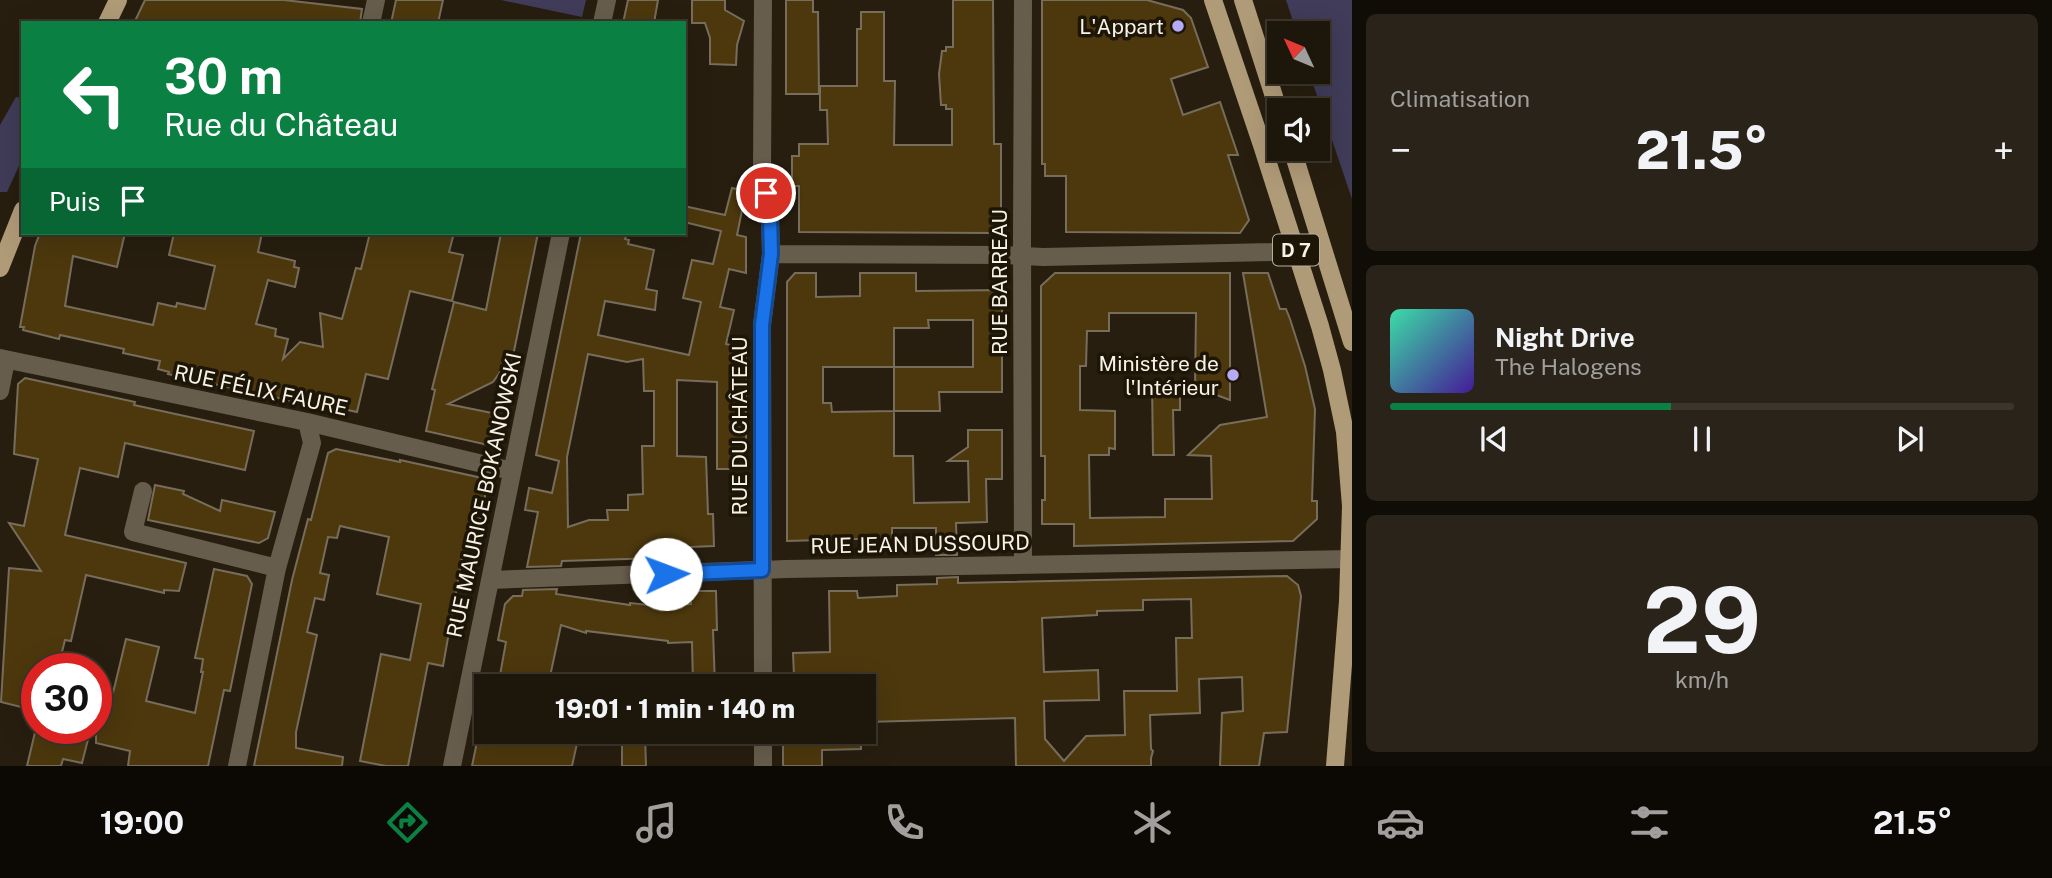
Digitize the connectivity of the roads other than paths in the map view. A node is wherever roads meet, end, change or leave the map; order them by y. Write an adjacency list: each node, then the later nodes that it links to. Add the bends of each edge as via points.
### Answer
1 (117, 0): 8 (main road)
2 (376, 0): 9 (street)
3 (607, 0): 10 (street)
4 (763, 0): 16 (street, RUE DU CHÂTEAU, via 762,171)
5 (1023, 0): 17 (street, RUE BARREAU)
6 (1243, 0): 11 (main road)
7 (1212, 1): 15 (main road, D 7)
8 (108, 21)
9 (371, 21)
10 (603, 21)
11 (1274, 98)
12 (1296, 161): 19 (main road, D 7)
13 (21, 215): 18 (main road)
14 (561, 235): 23 (street, RUE MAURICE BOKANOWSKI)
15 (1292, 238): 17 (street, via 1284,249 1274,252); 25 (main road, D 7, via 1326,346 1343,422)
16 (771, 254): 17 (street); 28 (street, RUE DU CHÂTEAU, via 762,325)
17 (1022, 256): 26 (street, RUE BARREAU)
18 (0, 268)
19 (1352, 342)
20 (3, 359): 21 (street); 22 (street, RUE FÉLIX FAURE)
21 (0, 391)
22 (307, 422): 23 (street, RUE FÉLIX FAURE); 27 (street, via 312,443)
23 (512, 471): 29 (street, RUE MAURICE BOKANOWSKI)
24 (143, 491): 27 (street, via 133,532)
25 (1351, 559): 26 (street, RUE JEAN DUSSOURD); 35 (main road, D 7)
26 (1023, 564): 28 (street, RUE JEAN DUSSOURD)
27 (277, 569): 32 (street)
28 (762, 570): 29 (street, RUE JEAN DUSSOURD); 30 (street, RUE DU CHÂTEAU)
29 (490, 580): 33 (street, RUE MAURICE BOKANOWSKI)
30 (763, 674)
31 (763, 744): 34 (street)
32 (237, 766)
33 (452, 766)
34 (763, 766)
35 (1335, 766)

